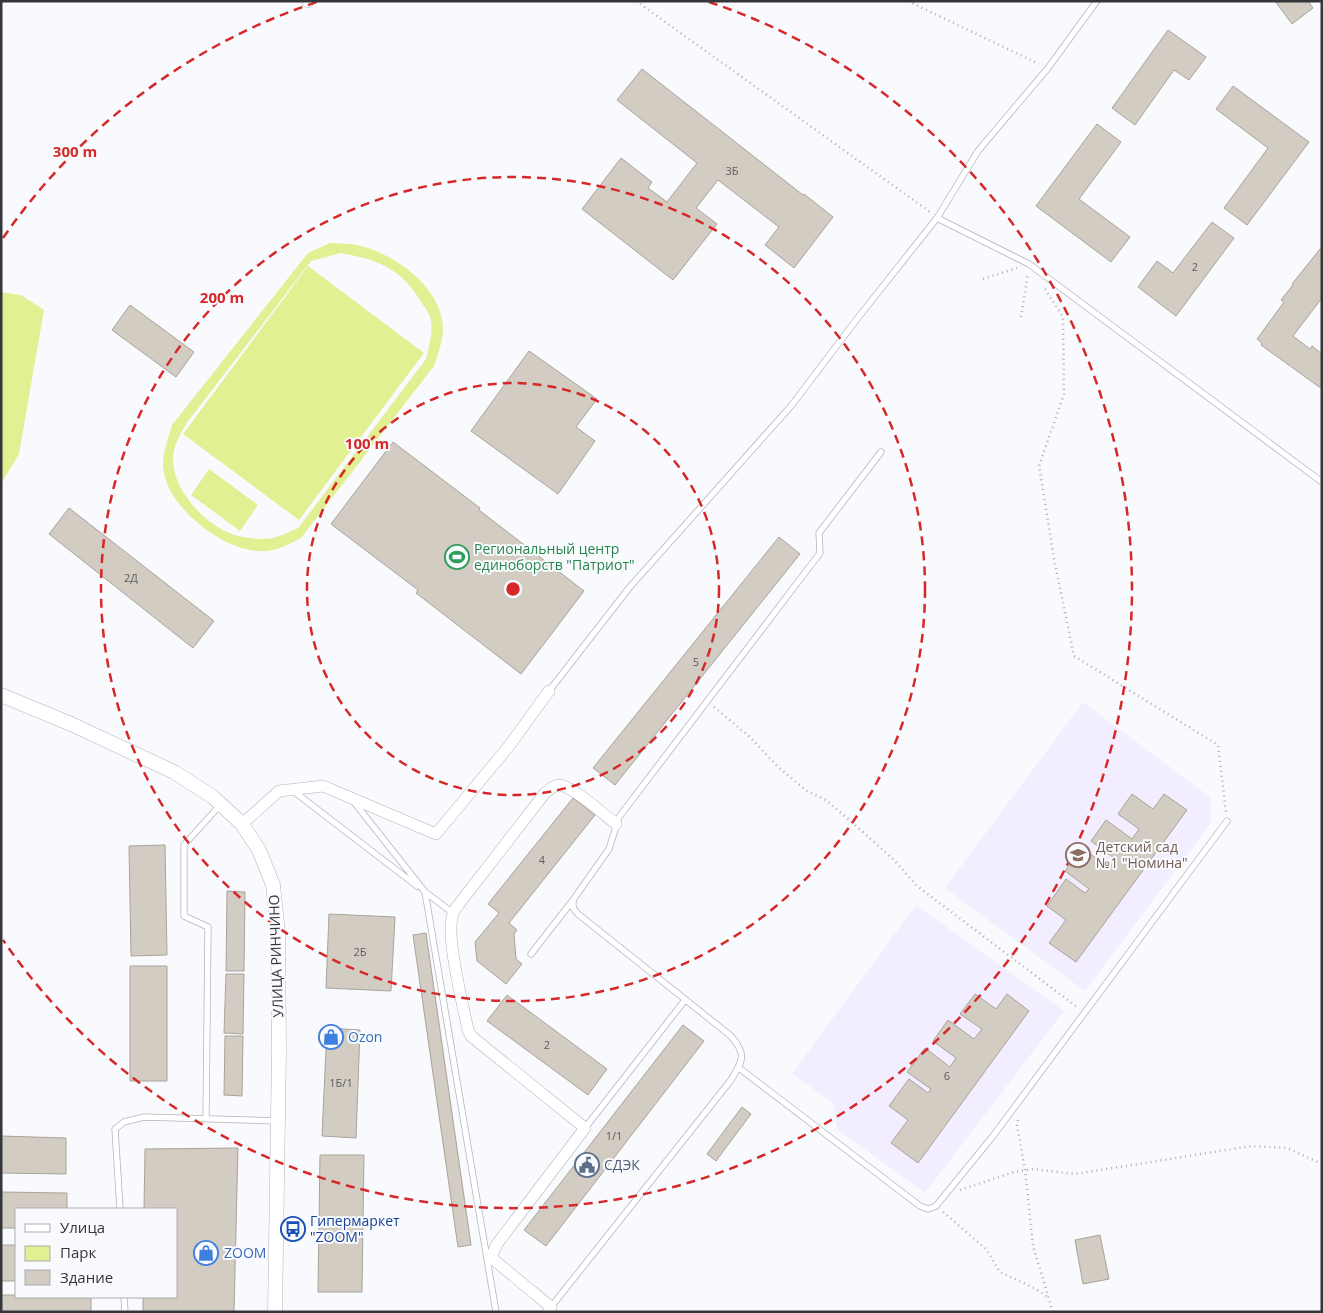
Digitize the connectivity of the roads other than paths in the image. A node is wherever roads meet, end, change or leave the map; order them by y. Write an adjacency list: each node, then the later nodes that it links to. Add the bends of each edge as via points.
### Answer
1 (1097, 1): 2 (lane, via 1048,68 978,151)
2 (937, 218): 4 (lane, via 1030,264); 5 (lane, via 791,406 629,588)
3 (881, 452): 12 (lane, via 818,533 820,553)
4 (1322, 482)
5 (550, 692): 8 (street, via 436,834)
6 (1, 695): 9 (street, УЛИЦА РИНЧИНО, via 174,772)
7 (291, 790): 8 (street, via 323,786); 11 (street, via 279,791); 13 (lane)
8 (351, 797): 13 (lane)
9 (221, 804): 11 (street, УЛИЦА РИНЧИНО); 19 (lane, via 184,845 184,916 208,927)
10 (1226, 821): 18 (lane, via 1022,1096 936,1206 928,1209 920,1206)
11 (242, 824): 20 (street, УЛИЦА РИНЧИНО, via 259,850 273,885 278,933)
12 (616, 824): 14 (lane, via 609,848); 15 (street, via 570,788 553,787 545,793)
13 (425, 892): 15 (lane); 27 (lane)
14 (573, 900): 16 (lane); 17 (lane, via 573,908 578,914)
15 (453, 913): 21 (street, via 451,944 471,1036)
16 (531, 954)
17 (685, 1000): 18 (lane, via 740,1047 743,1056); 21 (lane)
18 (738, 1068): 24 (lane)
19 (206, 1119): 20 (lane); 22 (lane, via 144,1117 124,1122 115,1129)
20 (278, 1121): 26 (street, УЛИЦА РИНЧИНО)
21 (585, 1128): 24 (street, via 496,1244 492,1255)
22 (120, 1208)
23 (124, 1298): 25 (lane)
24 (549, 1309)
25 (125, 1312)
26 (275, 1312)
27 (496, 1312)

